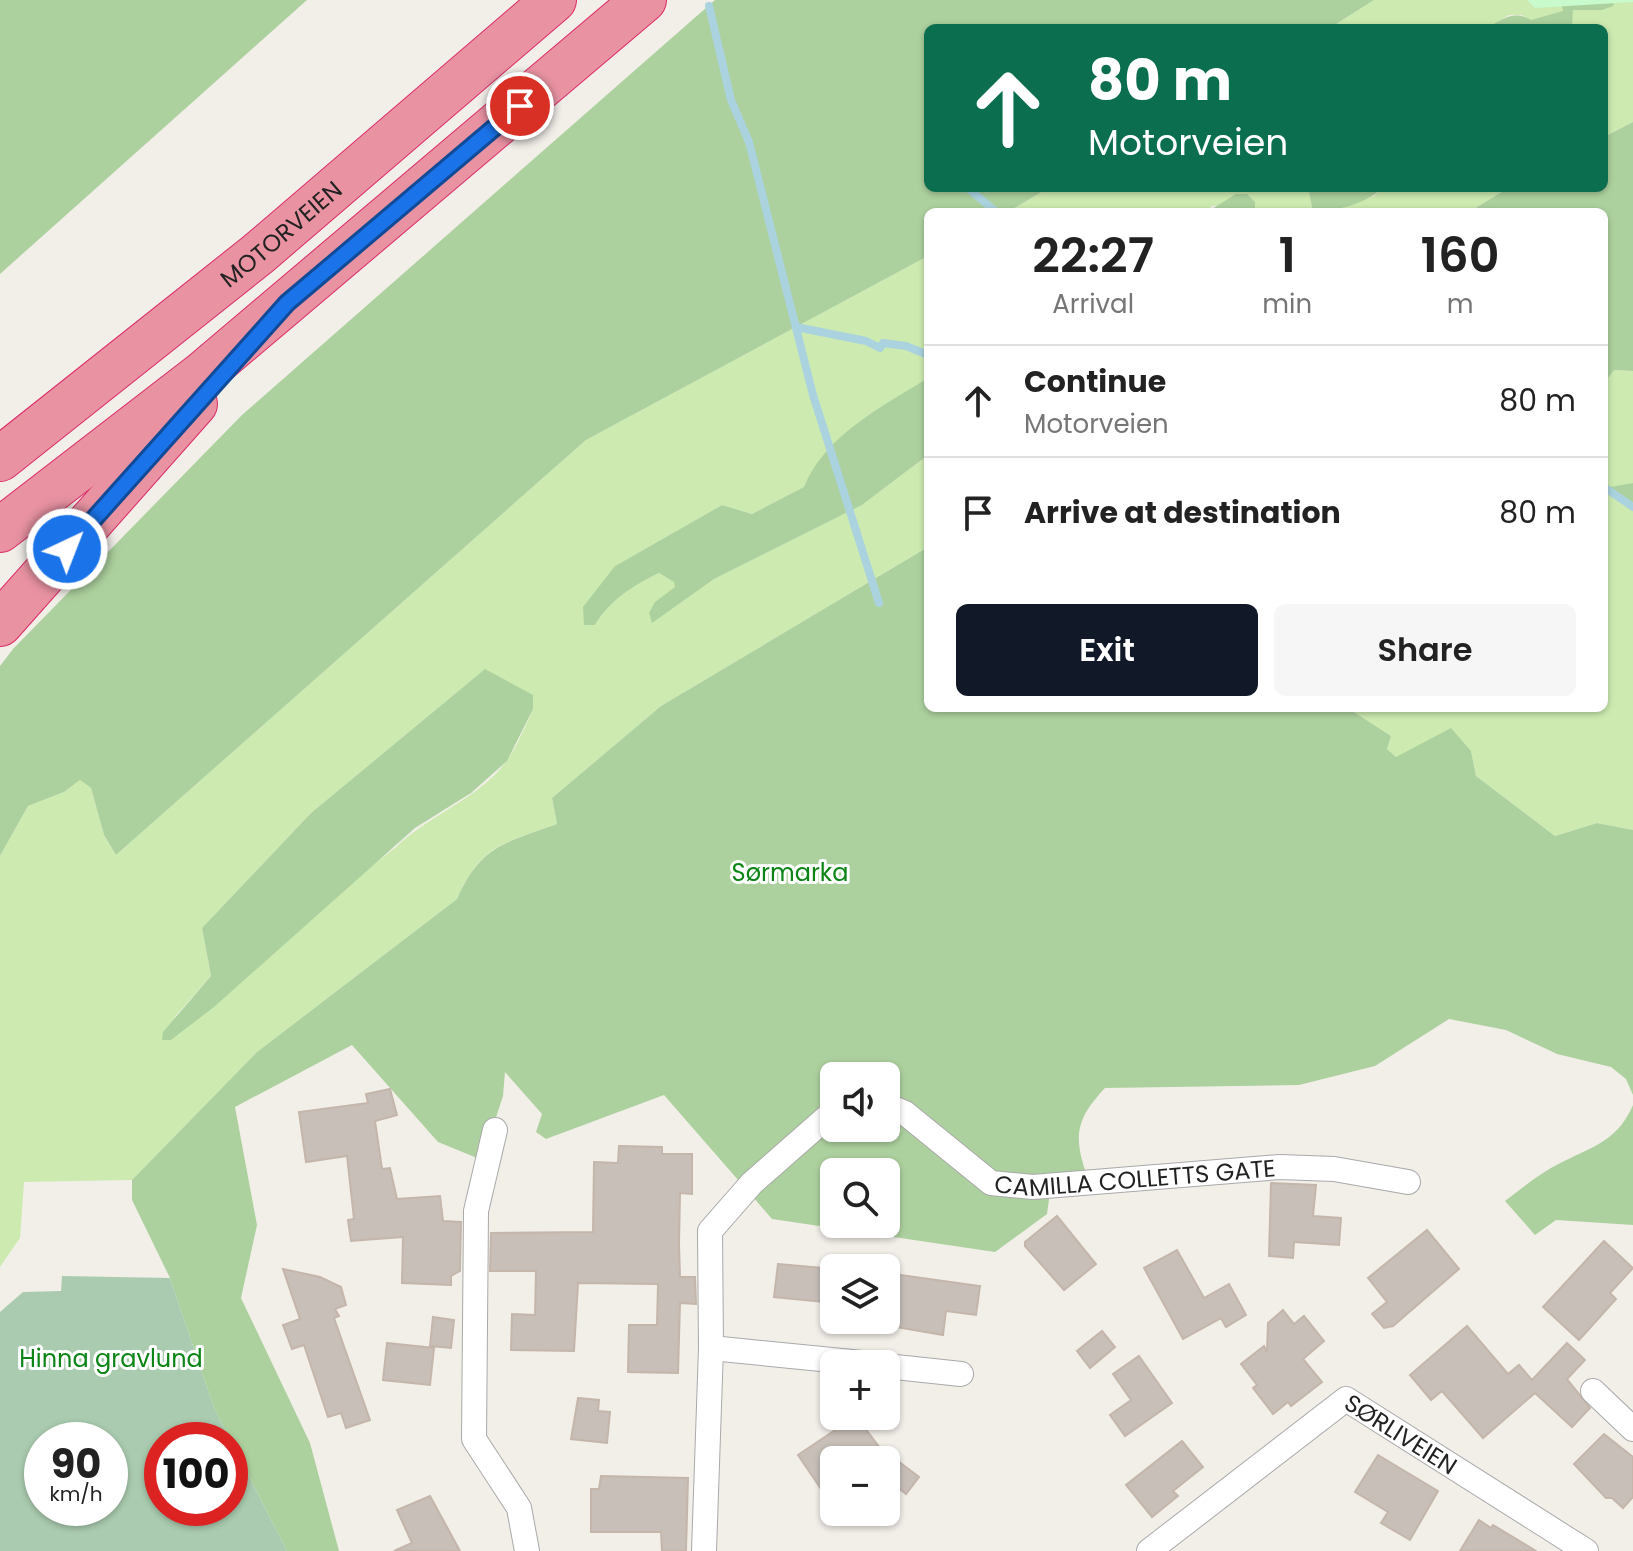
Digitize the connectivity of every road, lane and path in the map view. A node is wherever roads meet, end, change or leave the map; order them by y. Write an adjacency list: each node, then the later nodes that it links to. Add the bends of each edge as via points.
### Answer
1 (554, 0): 4 (highway, MOTORVEIEN, via 258,254)
2 (644, 0): 3 (highway)
3 (287, 303): 5 (highway); 6 (highway)
4 (0, 459)
5 (0, 530)
6 (0, 624)
7 (900, 1111): 10 (street, CAMILLA COLLETTS GATE, via 991,1183 1033,1187 1280,1167 1334,1169)
8 (820, 1123): 11 (street, via 752,1183 710,1231)
9 (495, 1130): 17 (street, via 476,1211 474,1439 519,1508)
10 (1408, 1182)
11 (711, 1348): 12 (street); 18 (street)
12 (820, 1359)
13 (900, 1367): 14 (street)
14 (961, 1374)
15 (1593, 1391): 16 (street)
16 (1633, 1429)
17 (527, 1551)
18 (704, 1551)
19 (1149, 1551): 20 (street, SØRLIVEIEN, via 1346,1399)
20 (1586, 1551)

